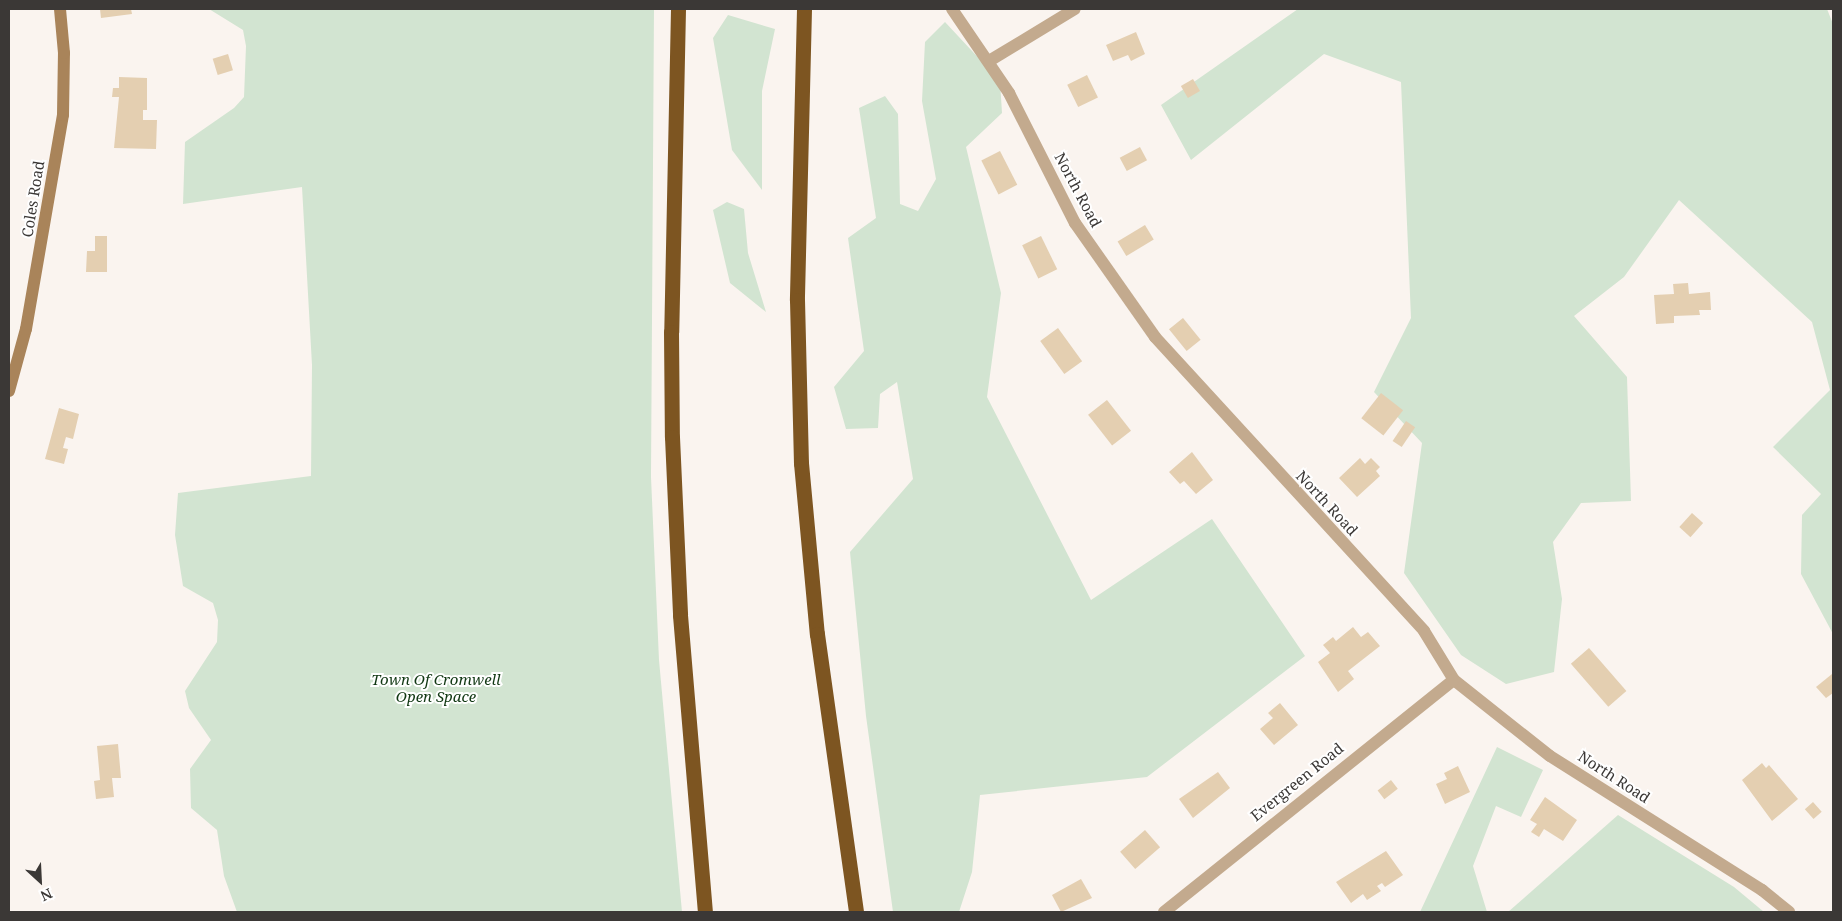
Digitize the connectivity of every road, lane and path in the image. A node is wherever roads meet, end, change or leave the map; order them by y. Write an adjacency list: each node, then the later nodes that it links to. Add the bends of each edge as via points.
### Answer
1 (60, 9): 7 (street, Coles Road, via 64,54 63,115 30,310)
2 (678, 9): 9 (highway, via 672,437 681,624)
3 (804, 9): 10 (highway, via 797,317 802,479 817,634)
4 (952, 9): 6 (street, North Road)
5 (1075, 9): 6 (street)
6 (989, 61): 8 (street, North Road, via 1025,123 1075,223 1155,337 1424,631)
7 (9, 392)
8 (1454, 680): 11 (street, Evergreen Road, via 1376,739); 12 (street, North Road, via 1550,756 1762,890)
9 (705, 912)
10 (856, 912)
11 (1164, 912)
12 (1789, 912)

